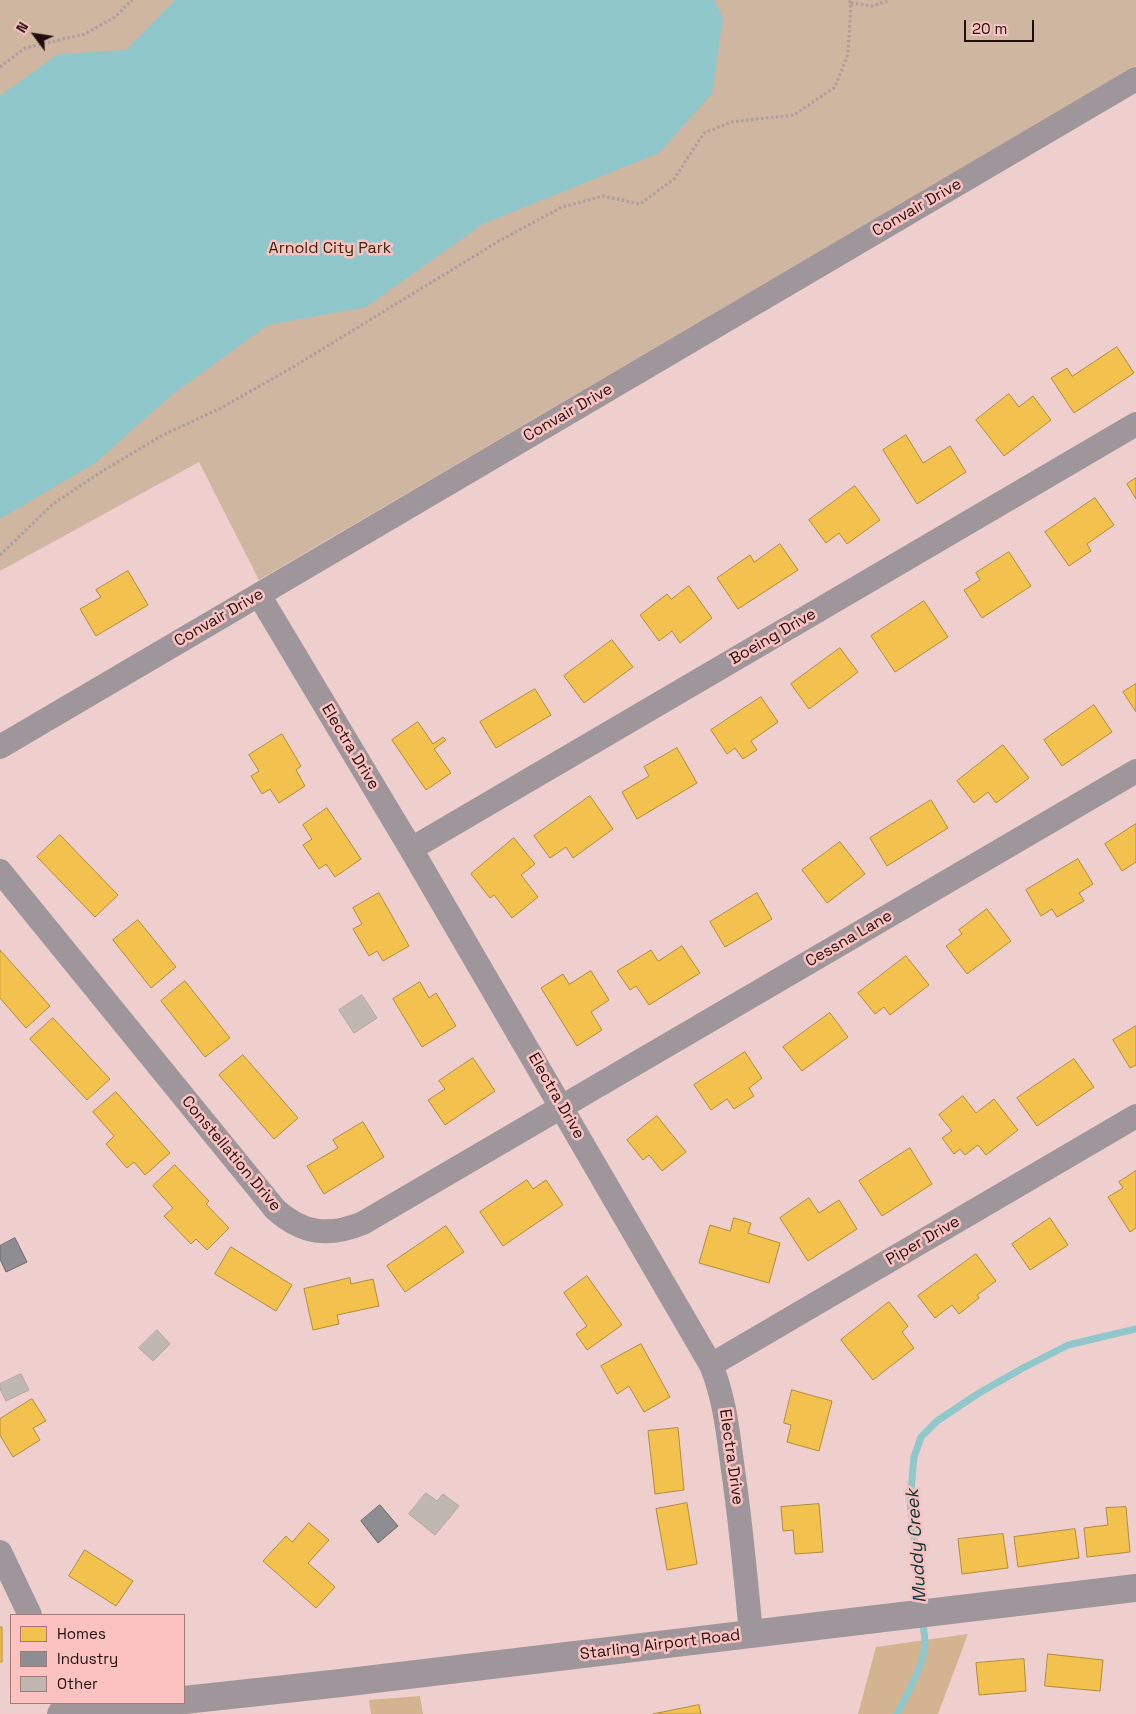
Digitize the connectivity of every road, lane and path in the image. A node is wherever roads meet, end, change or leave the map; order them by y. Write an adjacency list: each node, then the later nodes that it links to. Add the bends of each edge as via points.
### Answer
1 (132, 0): 4 (path, via 115,17 85,34 25,48)
2 (889, 0): 3 (path, via 873,6)
3 (849, 2): 7 (path, via 848,54 835,87 794,116 731,122 704,133 674,179 640,204 603,196 562,207 499,240 293,367 100,472 53,504)
4 (0, 67)
5 (1136, 79): 8 (street, Convair Drive)
6 (1136, 424): 11 (street, Boeing Drive)
7 (0, 555)
8 (259, 595): 9 (street, Convair Drive); 11 (street, Electra Drive)
9 (0, 747)
10 (1136, 771): 13 (street, Cessna Lane)
11 (411, 849): 13 (street, Electra Drive)
12 (0, 871): 13 (street, Constellation Drive, via 267,1200 284,1218 296,1224 336,1232 363,1223)
13 (562, 1107): 15 (street, Electra Drive)
14 (1136, 1116): 15 (street, Piper Drive)
15 (711, 1365): 19 (street, Electra Drive, via 725,1412)
16 (0, 1552): 18 (street)
17 (1136, 1588): 19 (street, Starling Airport Road)
18 (30, 1614)
19 (751, 1634): 20 (street, Starling Airport Road)
20 (185, 1700)
21 (148, 1704): 22 (street)
22 (66, 1710)

